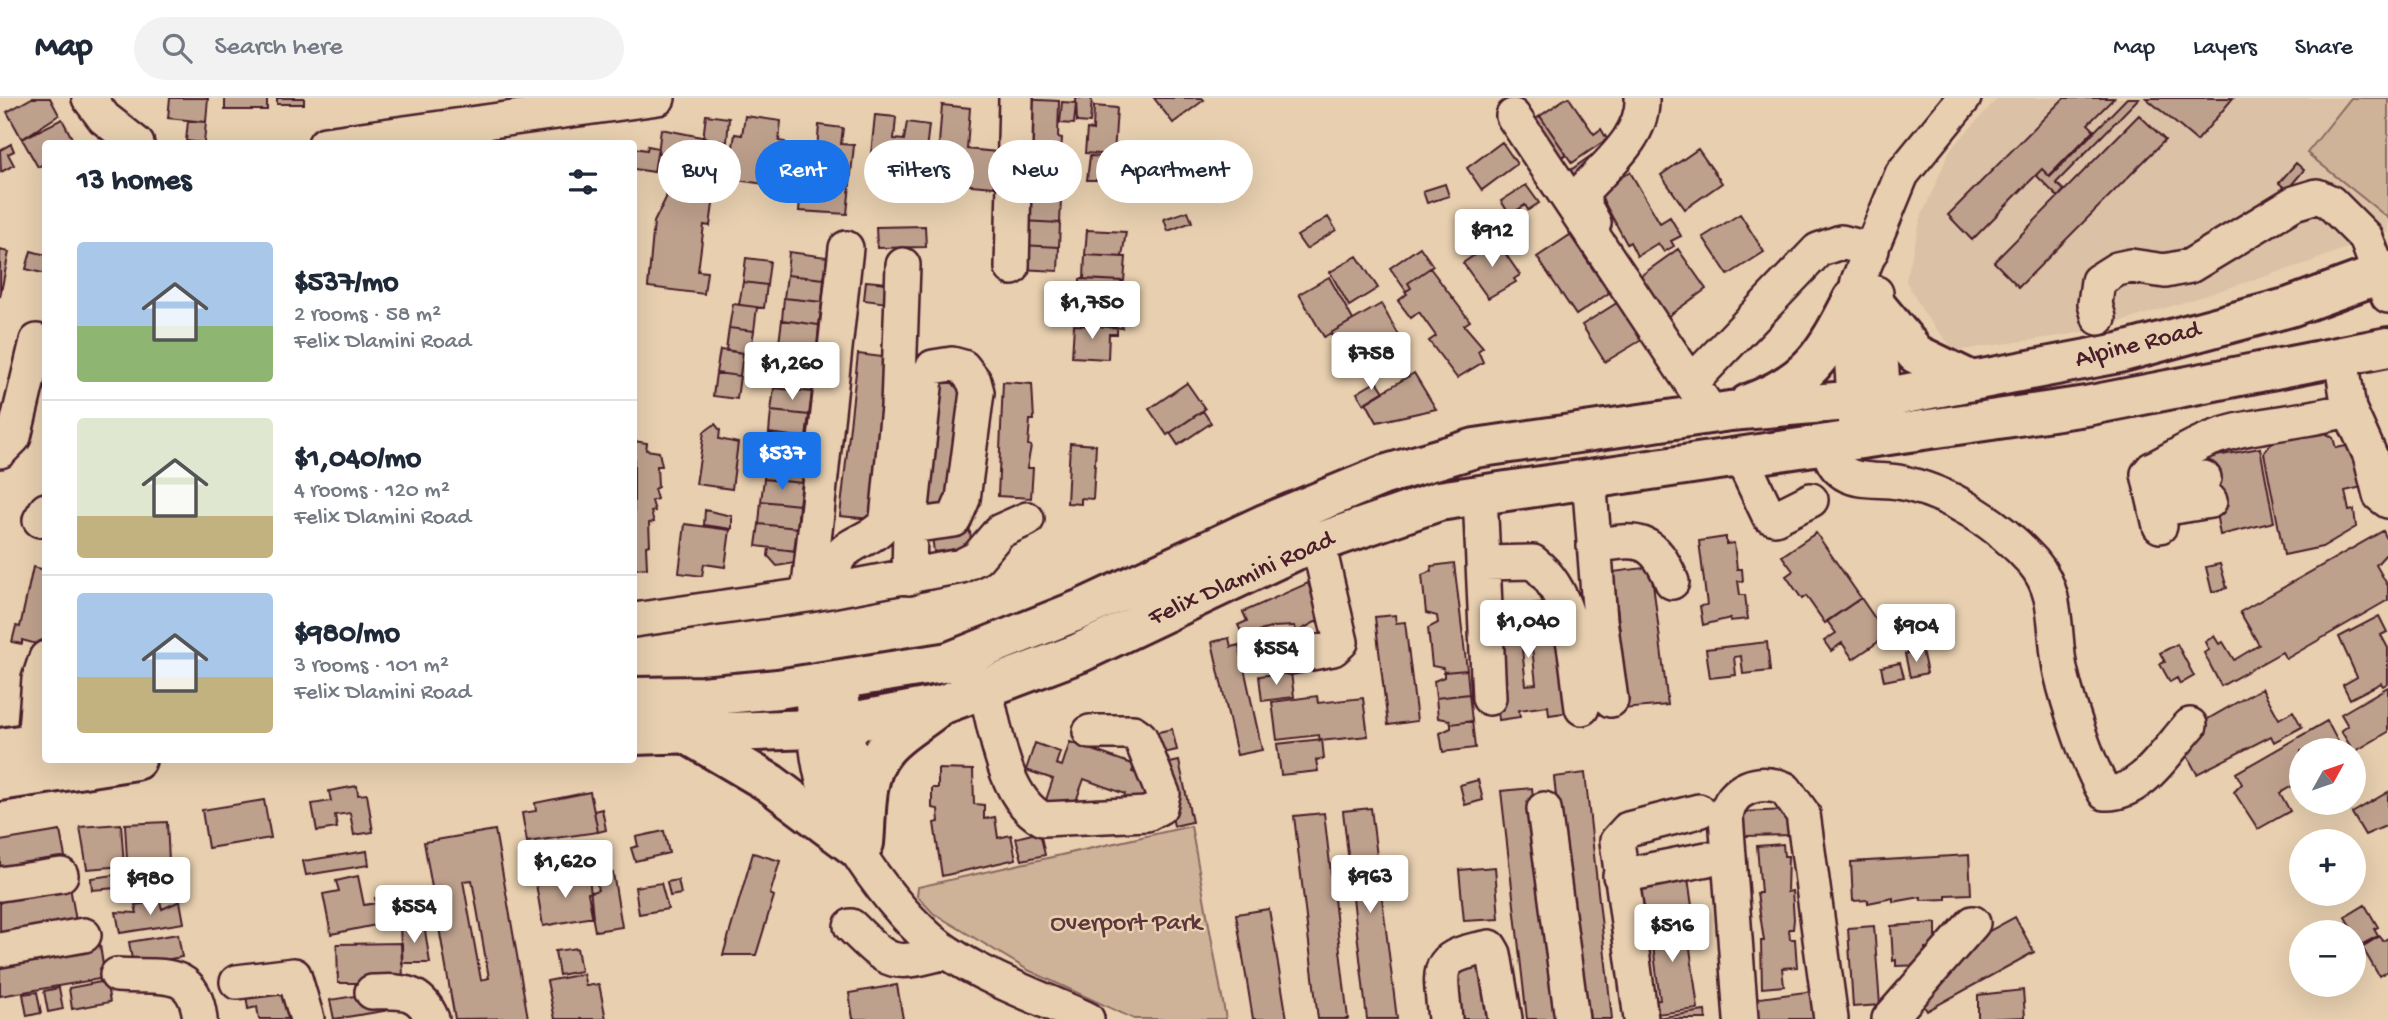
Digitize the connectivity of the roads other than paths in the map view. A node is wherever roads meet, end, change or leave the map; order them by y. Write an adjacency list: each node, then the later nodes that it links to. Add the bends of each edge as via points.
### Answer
1 (89, 98): 8 (street, via 104,118)
2 (658, 98): 7 (street)
3 (1016, 98): 13 (street)
4 (1642, 98): 21 (street, via 1634,132 1584,190 1584,205)
5 (1964, 98): 11 (street, via 1902,174)
6 (1513, 116): 21 (street)
7 (469, 133): 9 (street)
8 (132, 140)
9 (378, 140)
10 (846, 248): 38 (street)
11 (1872, 250): 15 (street); 21 (street, via 1841,242 1818,250)
12 (903, 265): 38 (street, via 898,407 887,519 880,530 840,555)
13 (1012, 268)
14 (2385, 280): 16 (street, via 2366,238 2330,202 2317,196 2294,203 2190,265 2165,271 2131,266 2117,269 2098,281 2095,304); 20 (main road, Alpine Road, via 2119,353)
15 (1865, 303): 20 (main road, via 1916,354); 21 (main road, via 1811,368 1779,392); 23 (street, via 1849,324)
16 (2099, 318)
17 (37, 341): 24 (street, via 15,437)
18 (2388, 347): 19 (main road, Alpine Road)
19 (2341, 357): 22 (street); 23 (main road, Alpine Road, via 2086,406)
20 (1972, 381): 23 (main road, Alpine Road)
21 (1709, 394): 23 (main road, Felix Dlamini Road); 42 (main road, Felix Dlamini Road, via 1561,433 1475,448 1384,475 1267,523 1082,609 949,662)
22 (2349, 409): 27 (street, via 2214,437 2149,471 2156,508); 30 (street, via 2366,442 2380,495)
23 (1870, 424): 25 (main road, Felix Dlamini Road); 47 (street, via 1832,461 1842,472 1931,491 1973,513 2034,563 2050,590 2060,672 2105,793 2120,794 2137,784)
24 (0, 451)
25 (1740, 455): 26 (main road, Felix Dlamini Road); 29 (street, via 1769,516)
26 (1588, 477): 28 (main road, Felix Dlamini Road); 34 (street)
27 (2207, 490)
28 (1480, 494): 33 (main road, Felix Dlamini Road, via 1440,500); 35 (street)
29 (1811, 500)
30 (2388, 501)
31 (1027, 519): 36 (street, via 1000,531 972,562)
32 (910, 526): 36 (street)
33 (1318, 543): 40 (street, via 1341,642 1333,649); 43 (main road, Felix Dlamini Road, via 1079,653)
34 (1594, 546): 35 (street, via 1597,704 1559,592 1533,562); 37 (street, via 1639,542 1664,560)
35 (1484, 563): 45 (street)
36 (909, 578): 38 (street)
37 (1672, 582)
38 (820, 593): 39 (street)
39 (637, 620)
40 (1290, 657)
41 (42, 670): 52 (street)
42 (825, 683): 44 (main road, Felix Dlamini Road, via 702,696); 48 (street)
43 (985, 688): 46 (main road, Felix Dlamini Road); 49 (street, via 1016,795 1029,812 1043,819 1147,814 1160,807 1163,794 1140,737)
44 (637, 697)
45 (1489, 698)
46 (941, 705): 48 (main road, Felix Dlamini Road); 57 (main road, via 878,759)
47 (2190, 725)
48 (831, 726): 50 (main road, Felix Dlamini Road); 57 (street)
49 (1090, 732)
50 (687, 734): 51 (main road, Felix Dlamini Road); 57 (main road, via 770,783)
51 (637, 735)
52 (26, 744)
53 (117, 763): 54 (main road)
54 (0, 781)
55 (1544, 809): 76 (street)
56 (1699, 811): 60 (street, via 1620,835 1616,849)
57 (859, 845): 66 (street, via 892,898)
58 (1707, 859): 60 (street)
59 (61, 875): 61 (street)
60 (1620, 877): 77 (street)
61 (0, 884)
62 (1973, 923): 80 (street)
63 (851, 926): 66 (street, via 877,952 895,961 904,963)
64 (84, 935): 65 (street)
65 (0, 950)
66 (946, 951): 73 (street)
67 (117, 975): 70 (street, via 178,979 194,992)
68 (237, 982): 71 (street, via 294,975)
69 (372, 992): 72 (street, via 407,991 427,1005)
70 (200, 1019)
71 (307, 1019)
72 (432, 1019)
73 (1087, 1019)
74 (1444, 1019): 75 (street, via 1444,964 1454,955 1490,947)
75 (1505, 1019)
76 (1572, 1019)
77 (1641, 1019)
78 (1741, 1019): 79 (street, via 1726,816 1731,798 1756,785 1785,789 1802,814)
79 (1831, 1019)
80 (1889, 1019)

